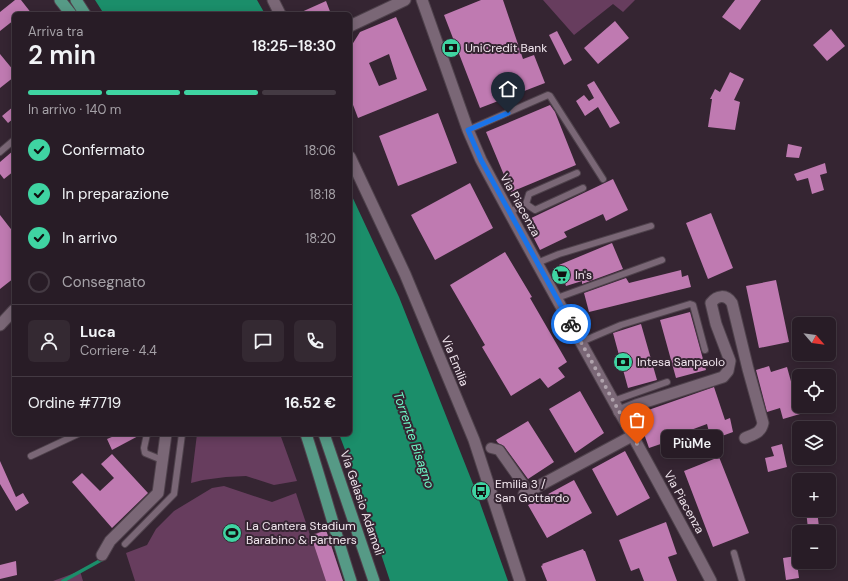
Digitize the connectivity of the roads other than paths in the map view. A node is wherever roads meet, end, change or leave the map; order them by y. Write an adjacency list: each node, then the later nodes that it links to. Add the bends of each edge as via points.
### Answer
1 (60, 0): 6 (main road)
2 (76, 0): 7 (main road)
3 (273, 0): 8 (main road)
4 (405, 0): 9 (main road)
5 (422, 0): 10 (main road, Via Piacenza)
6 (69, 12)
7 (84, 12)
8 (279, 12)
9 (352, 25)
10 (468, 130): 15 (lane, via 550,95); 18 (main road, Via Piacenza)
11 (12, 142): 12 (lane)
12 (0, 152)
13 (352, 161): 47 (main road, Via Emilia, via 405,274 474,440)
14 (577, 173): 17 (lane, via 529,194)
15 (603, 179)
16 (584, 188): 17 (lane, via 535,210)
17 (526, 204): 18 (lane)
18 (509, 212): 21 (main road, Via Piacenza)
19 (651, 226): 21 (lane)
20 (662, 260): 22 (lane)
21 (537, 263): 22 (main road, Via Piacenza)
22 (557, 298): 25 (main road, Via Piacenza)
23 (12, 312): 24 (main road)
24 (0, 325)
25 (581, 342): 26 (lane, via 621,325 690,304 693,305); 28 (main road, Via Piacenza)
26 (705, 350)
27 (667, 382): 28 (lane)
28 (613, 401): 29 (main road, Via Piacenza)
29 (619, 412): 36 (main road, Via Piacenza); 37 (main road, via 723,377 728,371 730,361 711,303 723,296 732,303 763,423 762,429)
30 (74, 436): 39 (lane)
31 (147, 436): 40 (lane, via 145,453)
32 (166, 436): 40 (main road)
33 (182, 436): 42 (lane, via 174,494)
34 (307, 436): 45 (main road)
35 (325, 436): 46 (main road, Via Gelasio Adamoli)
36 (632, 436): 41 (main road); 48 (main road, Via Piacenza)
37 (745, 438)
38 (491, 448): 41 (street, via 499,450)
39 (31, 456)
40 (162, 460): 44 (main road, via 158,493 110,541)
41 (526, 493)
42 (125, 544)
43 (734, 553): 49 (lane)
44 (102, 555)
45 (351, 581)
46 (374, 581)
47 (520, 581)
48 (711, 581)
49 (742, 581)

